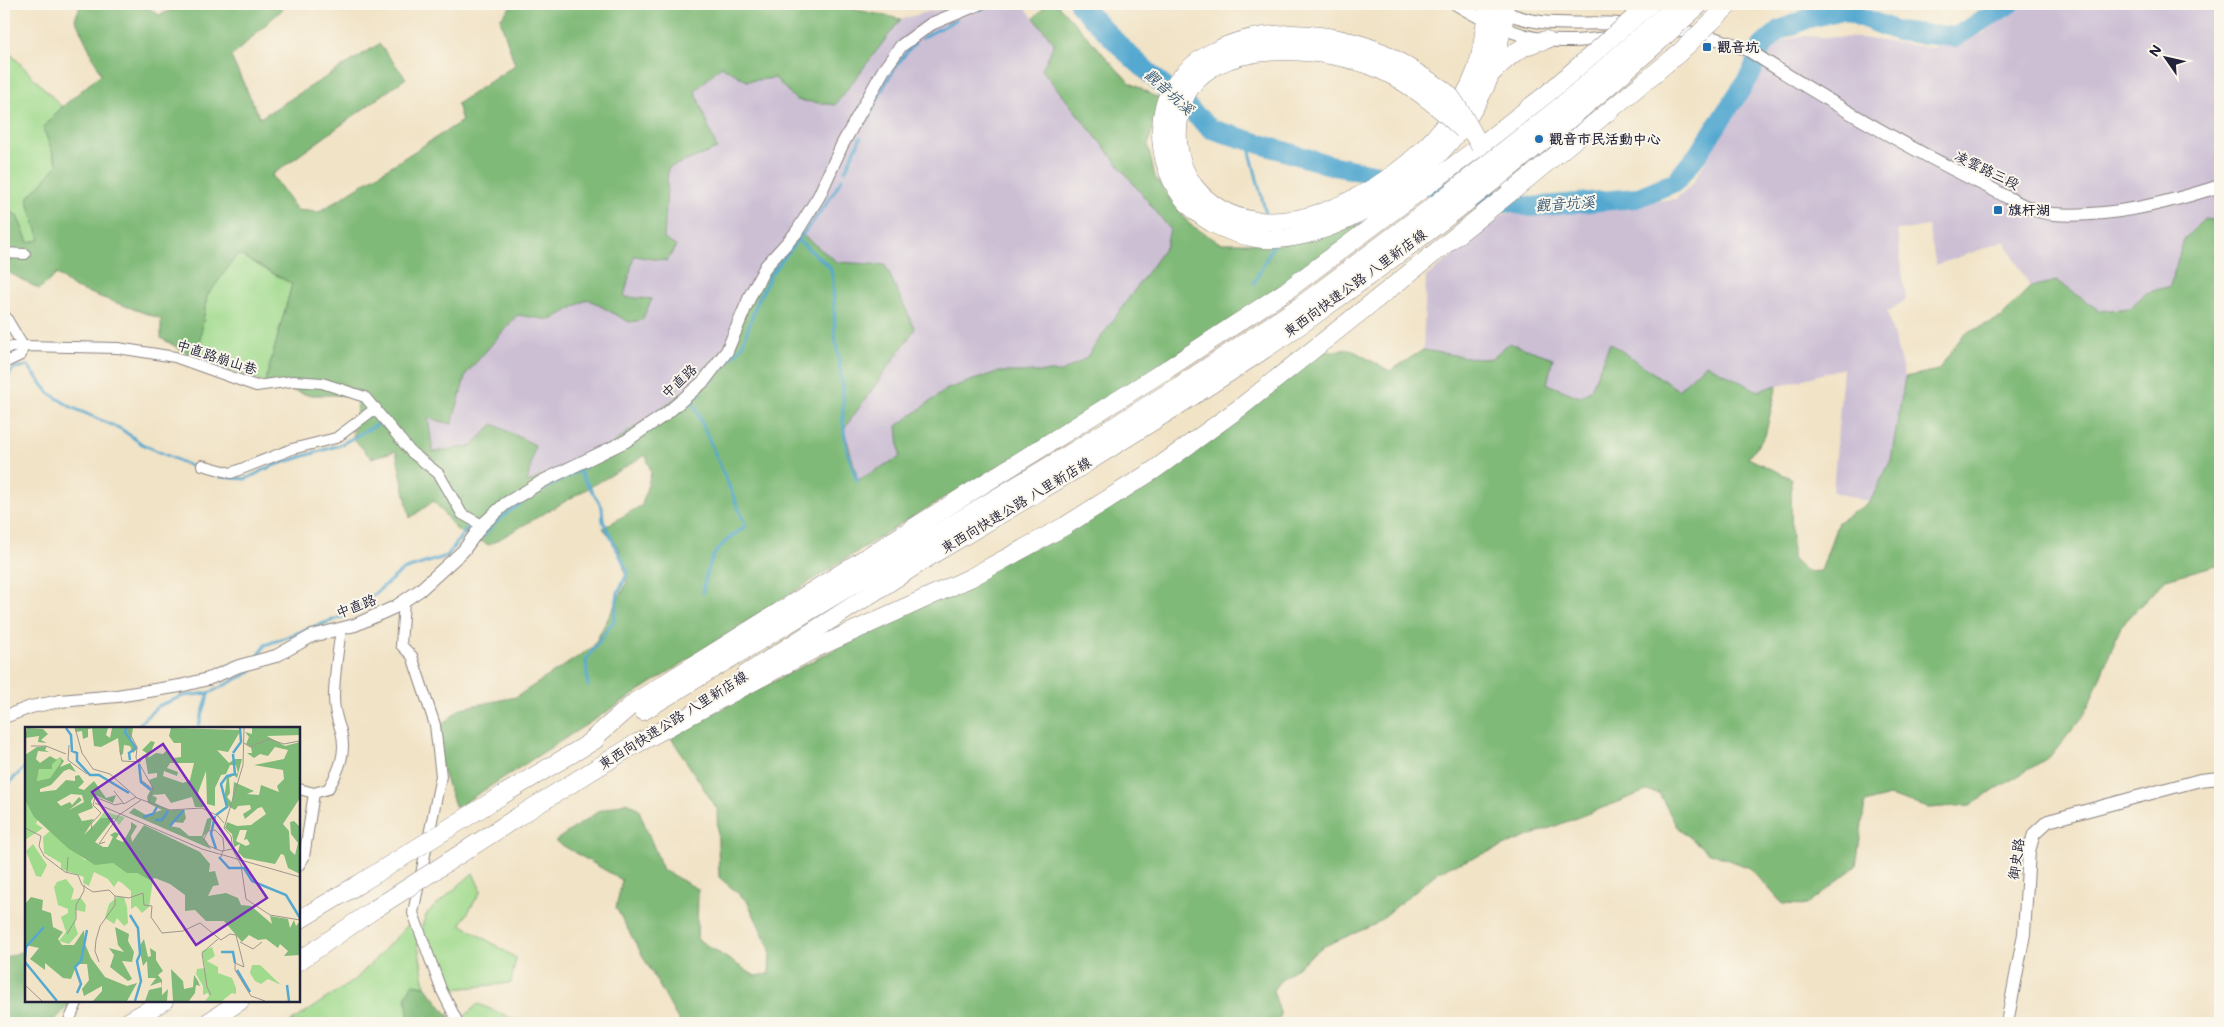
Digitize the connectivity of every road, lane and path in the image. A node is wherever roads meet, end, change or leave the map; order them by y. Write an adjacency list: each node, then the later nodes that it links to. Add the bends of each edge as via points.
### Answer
1 (979, 4): 25 (street, 中直路, via 931,24 901,46 883,71 842,145 819,196 796,233 766,266 728,350 704,381 666,414 626,441 543,481 505,504)
2 (1456, 4): 7 (street)
3 (1650, 4): 12 (highway, bridge, via 1548,93)
4 (1677, 4): 23 (highway, 東西向快速公路 八里新店線, bridge, via 1562,105 1436,204 1300,306)
5 (1700, 4): 23 (highway, 東西向快速公路 八里新店線, bridge, via 1572,119 1309,318 1187,400)
6 (1730, 4): 15 (highway, bridge, via 1679,53)
7 (1488, 10): 8 (street); 13 (highway, via 1472,79)
8 (1504, 20): 9 (street, via 1620,24); 10 (street); 11 (highway)
9 (1677, 31): 10 (street); 14 (street, 凌雲路三段, via 1698,33 1748,50 1950,169 2030,208 2052,214 2096,214 2180,199)
10 (1546, 40): 11 (highway, via 1530,43 1510,54)
11 (1490, 75): 13 (highway, via 1466,120)
12 (1480, 146): 13 (highway, bridge, via 1450,96 1406,66 1382,52 1358,44 1306,35 1248,39 1204,55 1176,82 1166,98 1162,116 1163,156 1177,191 1207,220 1224,229 1256,238 1302,234 1354,216 1404,185); 15 (highway, bridge); 29 (highway, via 1286,291 1169,368 635,702)
13 (1430, 154)
14 (2220, 186)
15 (1515, 189): 30 (highway, via 1241,407 1154,470 1065,526 970,578 816,648)
16 (4, 253): 17 (street)
17 (25, 254)
18 (4, 314): 19 (street)
19 (23, 346): 20 (street, 中直路崩山巷); 21 (street, via 21,355); 22 (street, 中直路崩山巷, via 118,348 175,357 256,386 292,381 322,383 365,397)
20 (4, 348)
21 (4, 363)
22 (376, 408): 24 (street, via 336,438 292,449 231,473); 25 (street, 中直路崩山巷, via 411,452 439,474 462,514)
23 (1075, 460): 29 (highway, 東西向快速公路 八里新店線, via 860,582); 30 (highway, 東西向快速公路 八里新店線)
24 (202, 465)
25 (482, 525): 26 (street, 中直路, via 462,551)
26 (420, 590): 27 (street, 中直路, via 395,607); 43 (street, via 404,601 402,645 412,656 435,725 441,776 413,913 441,989)
27 (341, 629): 28 (street, 中直路, via 312,636 276,656 208,679 116,696 60,701); 33 (street, via 334,699 336,721 342,733 343,756 328,789)
28 (4, 717)
29 (586, 745): 35 (highway, 東西向快速公路 八里新店線, bridge)
30 (629, 748): 36 (highway, 東西向快速公路 八里新店線, bridge, via 519,816)
31 (2220, 778): 44 (street, 御史路, via 2200,780 2048,821 2039,828 2029,851 2024,934)
32 (300, 789): 33 (street)
33 (314, 793): 34 (street, via 304,857)
34 (300, 863)
35 (300, 919)
36 (300, 960)
37 (78, 1002): 40 (street)
38 (162, 1002): 41 (highway)
39 (238, 1002): 42 (highway)
40 (68, 1023)
41 (126, 1023)
42 (207, 1023)
43 (458, 1023)
44 (2006, 1023)

